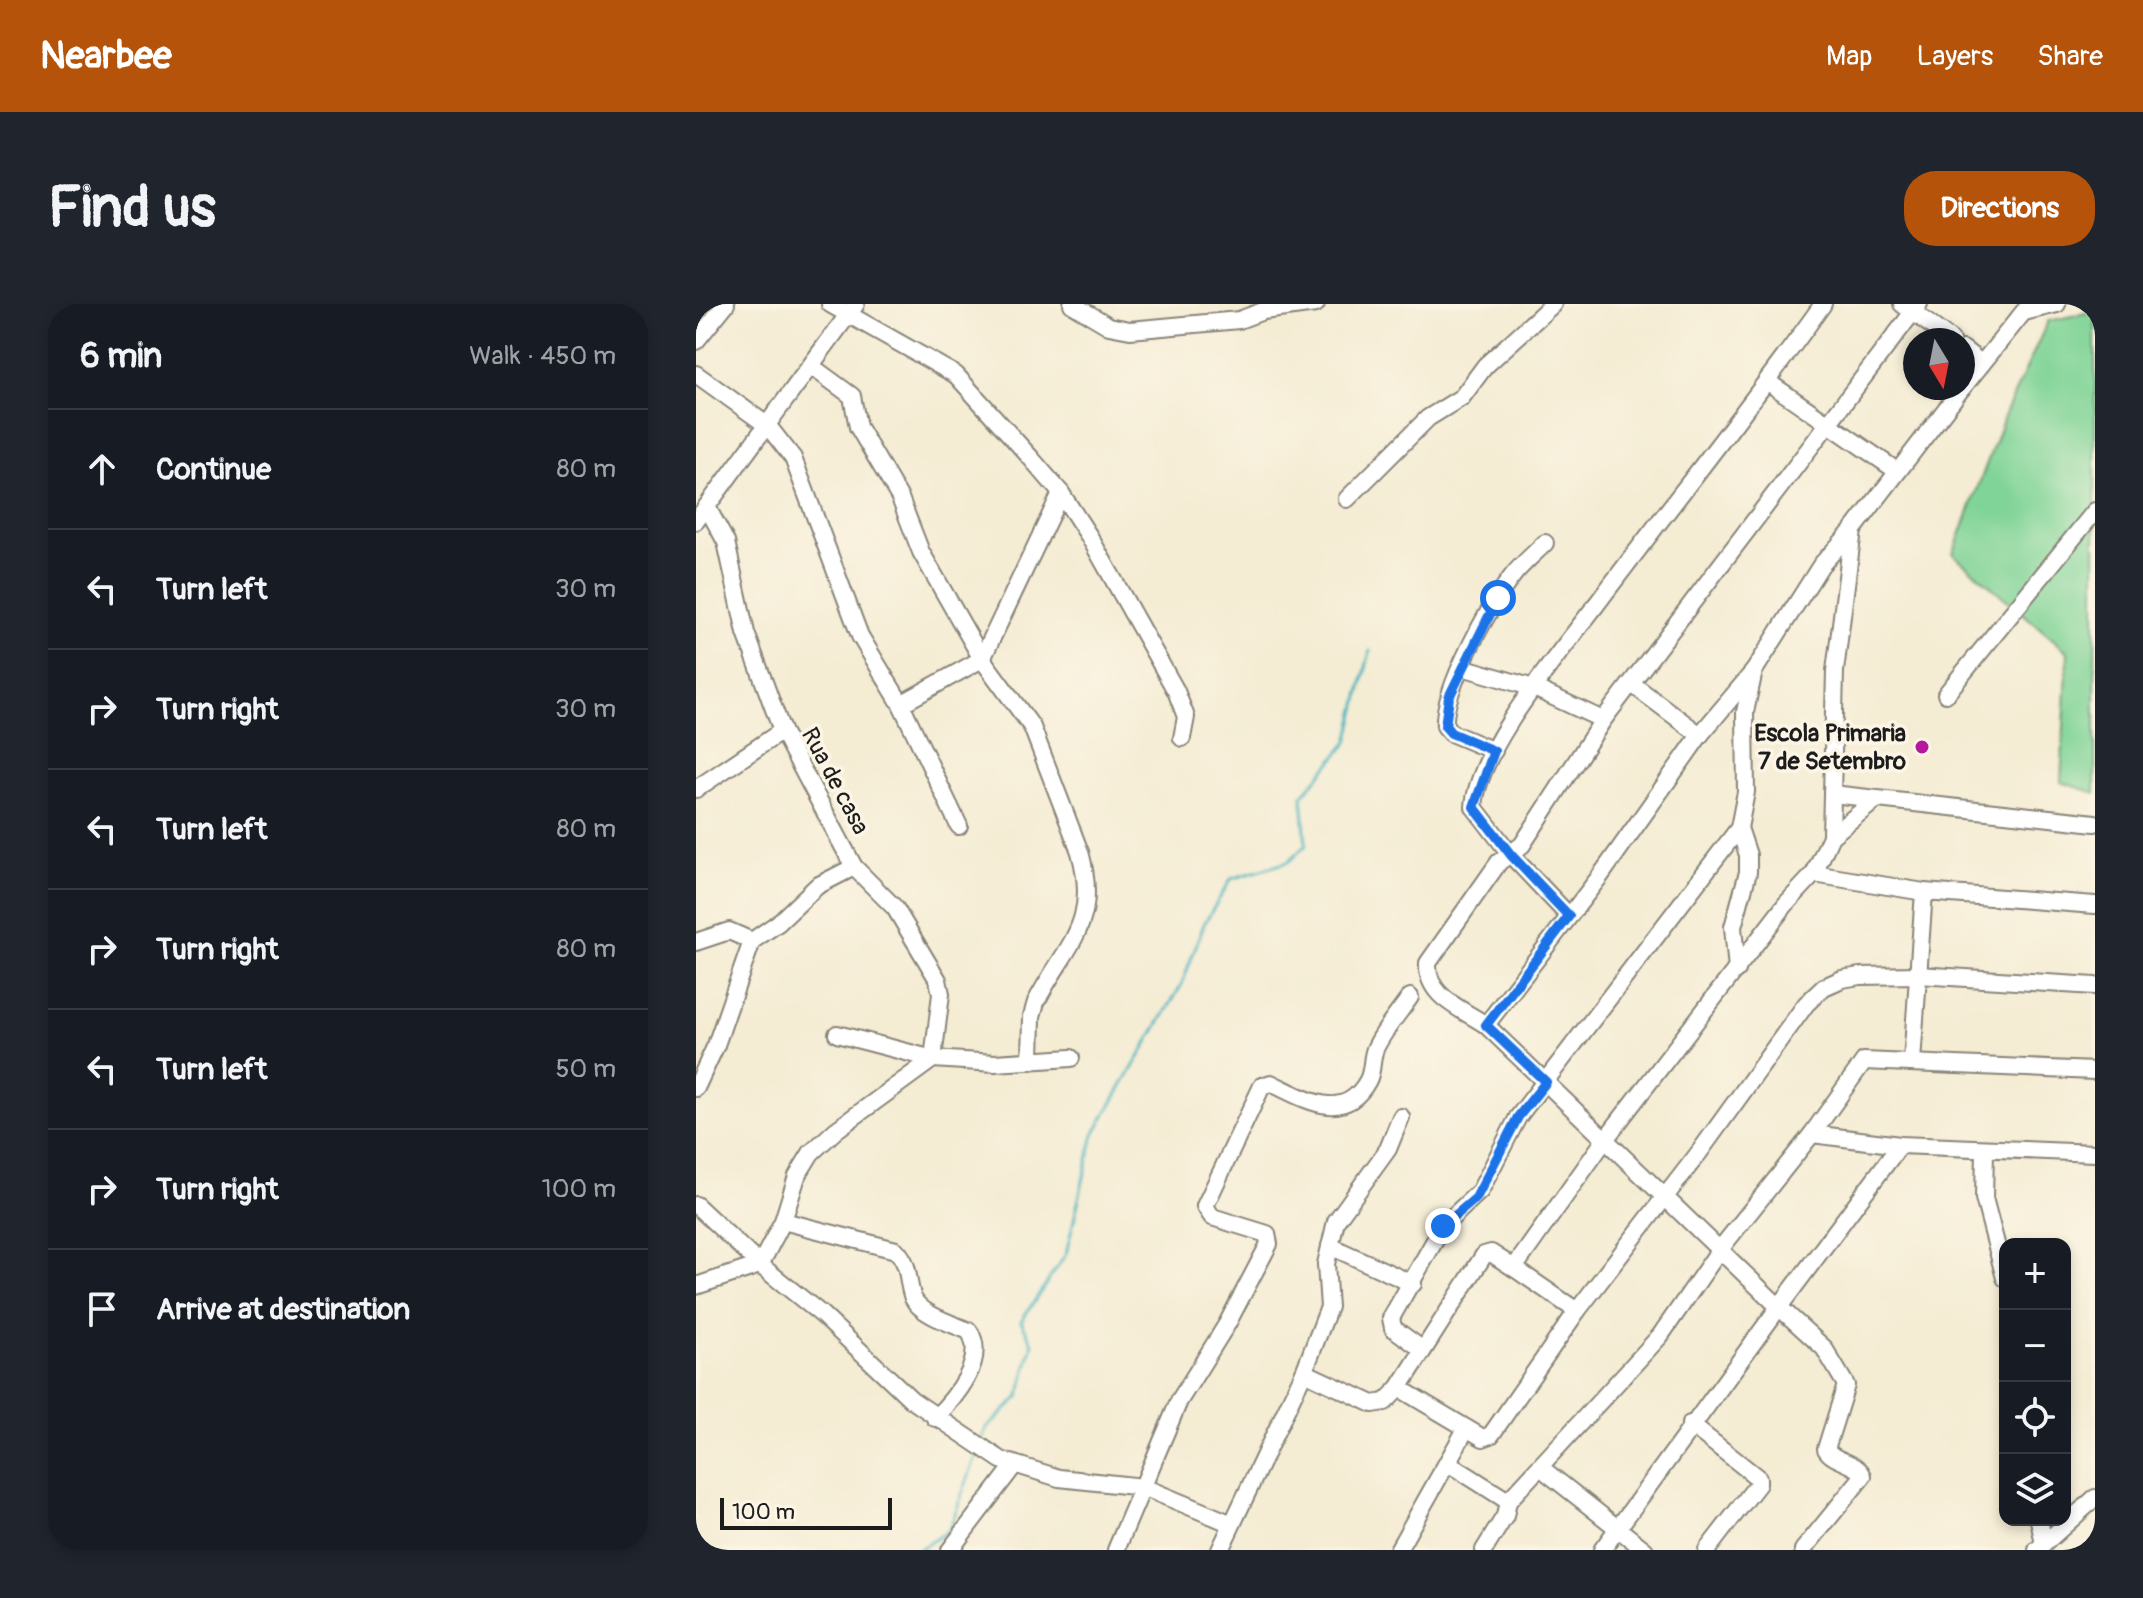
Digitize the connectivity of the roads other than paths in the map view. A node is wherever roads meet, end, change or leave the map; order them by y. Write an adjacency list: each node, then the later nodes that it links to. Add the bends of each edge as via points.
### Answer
1 (726, 304): 12 (street)
2 (830, 304): 10 (street)
3 (1072, 304): 4 (street, via 1109,326 1130,330 1239,320)
4 (1316, 304)
5 (1553, 304): 24 (street, via 1485,366 1462,397 1417,427)
6 (1823, 304): 18 (street)
7 (2057, 304): 9 (street)
8 (1912, 307): 11 (street); 20 (street)
9 (2027, 308): 14 (street)
10 (852, 310): 15 (street); 23 (street, via 956,375)
11 (1937, 328)
12 (696, 341)
13 (1975, 358): 14 (street)
14 (1981, 363): 16 (street)
15 (811, 366): 21 (street); 30 (street, via 852,396 864,442 900,498 921,552)
16 (1975, 371)
17 (696, 374): 21 (street)
18 (1768, 382): 20 (street); 34 (street)
19 (1952, 400): 22 (street)
20 (1828, 425): 22 (street); 33 (street)
21 (768, 426): 25 (street); 36 (street, via 793,458 860,636)
22 (1897, 471): 28 (street)
23 (1061, 493): 30 (street); 40 (street, via 1176,691 1186,717)
24 (1347, 499)
25 (707, 507): 27 (street); 38 (street, Rua de casa, via 726,542 746,633)
26 (2095, 511): 35 (street)
27 (696, 521)
28 (1853, 530): 32 (street, via 1821,565); 43 (street, via 1835,671)
29 (1545, 543): 31 (street, via 1514,574)
30 (982, 659): 36 (street); 65 (street, via 1032,727 1086,871 1084,919 1036,1002)
31 (1462, 667): 34 (street); 41 (street, via 1449,697 1445,726)
32 (1754, 671): 39 (street); 47 (street, via 1745,712 1746,792)
33 (1632, 684): 37 (street); 39 (street)
34 (1534, 688): 37 (street); 41 (street)
35 (1946, 694)
36 (901, 704): 46 (street)
37 (1603, 720): 49 (street)
38 (782, 731): 42 (street); 50 (street, Rua de casa)
39 (1700, 735): 54 (street)
40 (1182, 738)
41 (1494, 751): 49 (street, via 1474,807)
42 (696, 789)
43 (1832, 794): 44 (street); 48 (street)
44 (1877, 799): 45 (street); 48 (street)
45 (2095, 823)
46 (959, 826)
47 (1739, 828): 57 (street, via 1748,872 1733,927); 68 (street)
48 (1831, 836): 51 (street)
49 (1511, 855): 54 (street); 61 (street, via 1499,862 1428,963 1434,992)
50 (854, 867): 55 (street, via 817,886); 64 (street, Rua de casa, via 895,908 938,980)
51 (1814, 874): 52 (street); 57 (street)
52 (1924, 892): 53 (street); 58 (street)
53 (2095, 905)
54 (1569, 916): 61 (street)
55 (752, 941): 56 (street, via 729,931); 69 (street)
56 (696, 942)
57 (1737, 970): 72 (street)
58 (1918, 975): 59 (street); 66 (street); 76 (street, via 1842,979 1824,987)
59 (2095, 986)
60 (1410, 997): 97 (street, via 1375,1050 1370,1076 1358,1096 1325,1106 1271,1083 1262,1086 1205,1206 1212,1217 1267,1234 1269,1244 1179,1401)
61 (1486, 1025): 68 (street)
62 (837, 1034): 64 (street)
63 (1071, 1058): 65 (street)
64 (933, 1059): 65 (street); 78 (street, via 811,1153 797,1176)
65 (1031, 1061)
66 (1912, 1062): 67 (street); 71 (street, via 1874,1060 1858,1065)
67 (2095, 1071)
68 (1546, 1082): 72 (street); 84 (street, via 1518,1117 1476,1198 1443,1226)
69 (696, 1088)
70 (1401, 1117): 79 (street, via 1388,1149 1339,1213)
71 (1812, 1134): 73 (street); 80 (street)
72 (1604, 1141): 76 (street); 83 (street)
73 (1900, 1145): 74 (street); 86 (street)
74 (1985, 1151): 75 (street); 81 (street, via 1984,1198)
75 (2095, 1153)
76 (1665, 1194): 80 (street); 87 (street)
77 (696, 1205): 82 (street)
78 (783, 1221): 82 (street); 91 (street, via 896,1250 908,1265 919,1306 969,1331 969,1372 958,1395)
79 (1330, 1246): 84 (street); 89 (street, via 1325,1278 1329,1307)
80 (1721, 1248): 86 (street); 96 (street, via 1660,1336)
81 (1999, 1255)
82 (760, 1265): 85 (street); 91 (street)
83 (1514, 1268): 87 (street); 88 (street, via 1491,1253 1484,1255)
84 (1413, 1284): 88 (street, via 1391,1323)
85 (696, 1286)
86 (1779, 1307): 92 (street); 112 (street, via 1824,1348 1846,1385 1826,1449 1863,1476)
87 (1577, 1311): 93 (street, via 1491,1435 1483,1438)
88 (1423, 1350): 90 (street)
89 (1304, 1372): 90 (street, via 1373,1404 1385,1402); 100 (street)
90 (1399, 1388): 93 (street)
91 (935, 1418): 95 (street)
92 (1690, 1424): 102 (street); 111 (street, via 1758,1478)
93 (1466, 1429): 94 (street)
94 (1448, 1463): 99 (street); 107 (street)
95 (1013, 1467): 97 (street); 104 (street)
96 (1540, 1467): 99 (street); 102 (street)
97 (1143, 1487): 100 (street); 105 (street)
98 (2095, 1498): 103 (street)
99 (1508, 1501): 108 (street)
100 (1232, 1524): 106 (street)
101 (2039, 1526): 103 (street)
102 (1618, 1527): 109 (street); 110 (street)
103 (2041, 1547)
104 (950, 1550)
105 (1116, 1550)
106 (1220, 1550)
107 (1398, 1550)
108 (1484, 1550)
109 (1602, 1550)
110 (1645, 1550)
111 (1707, 1550)
112 (1803, 1550)

